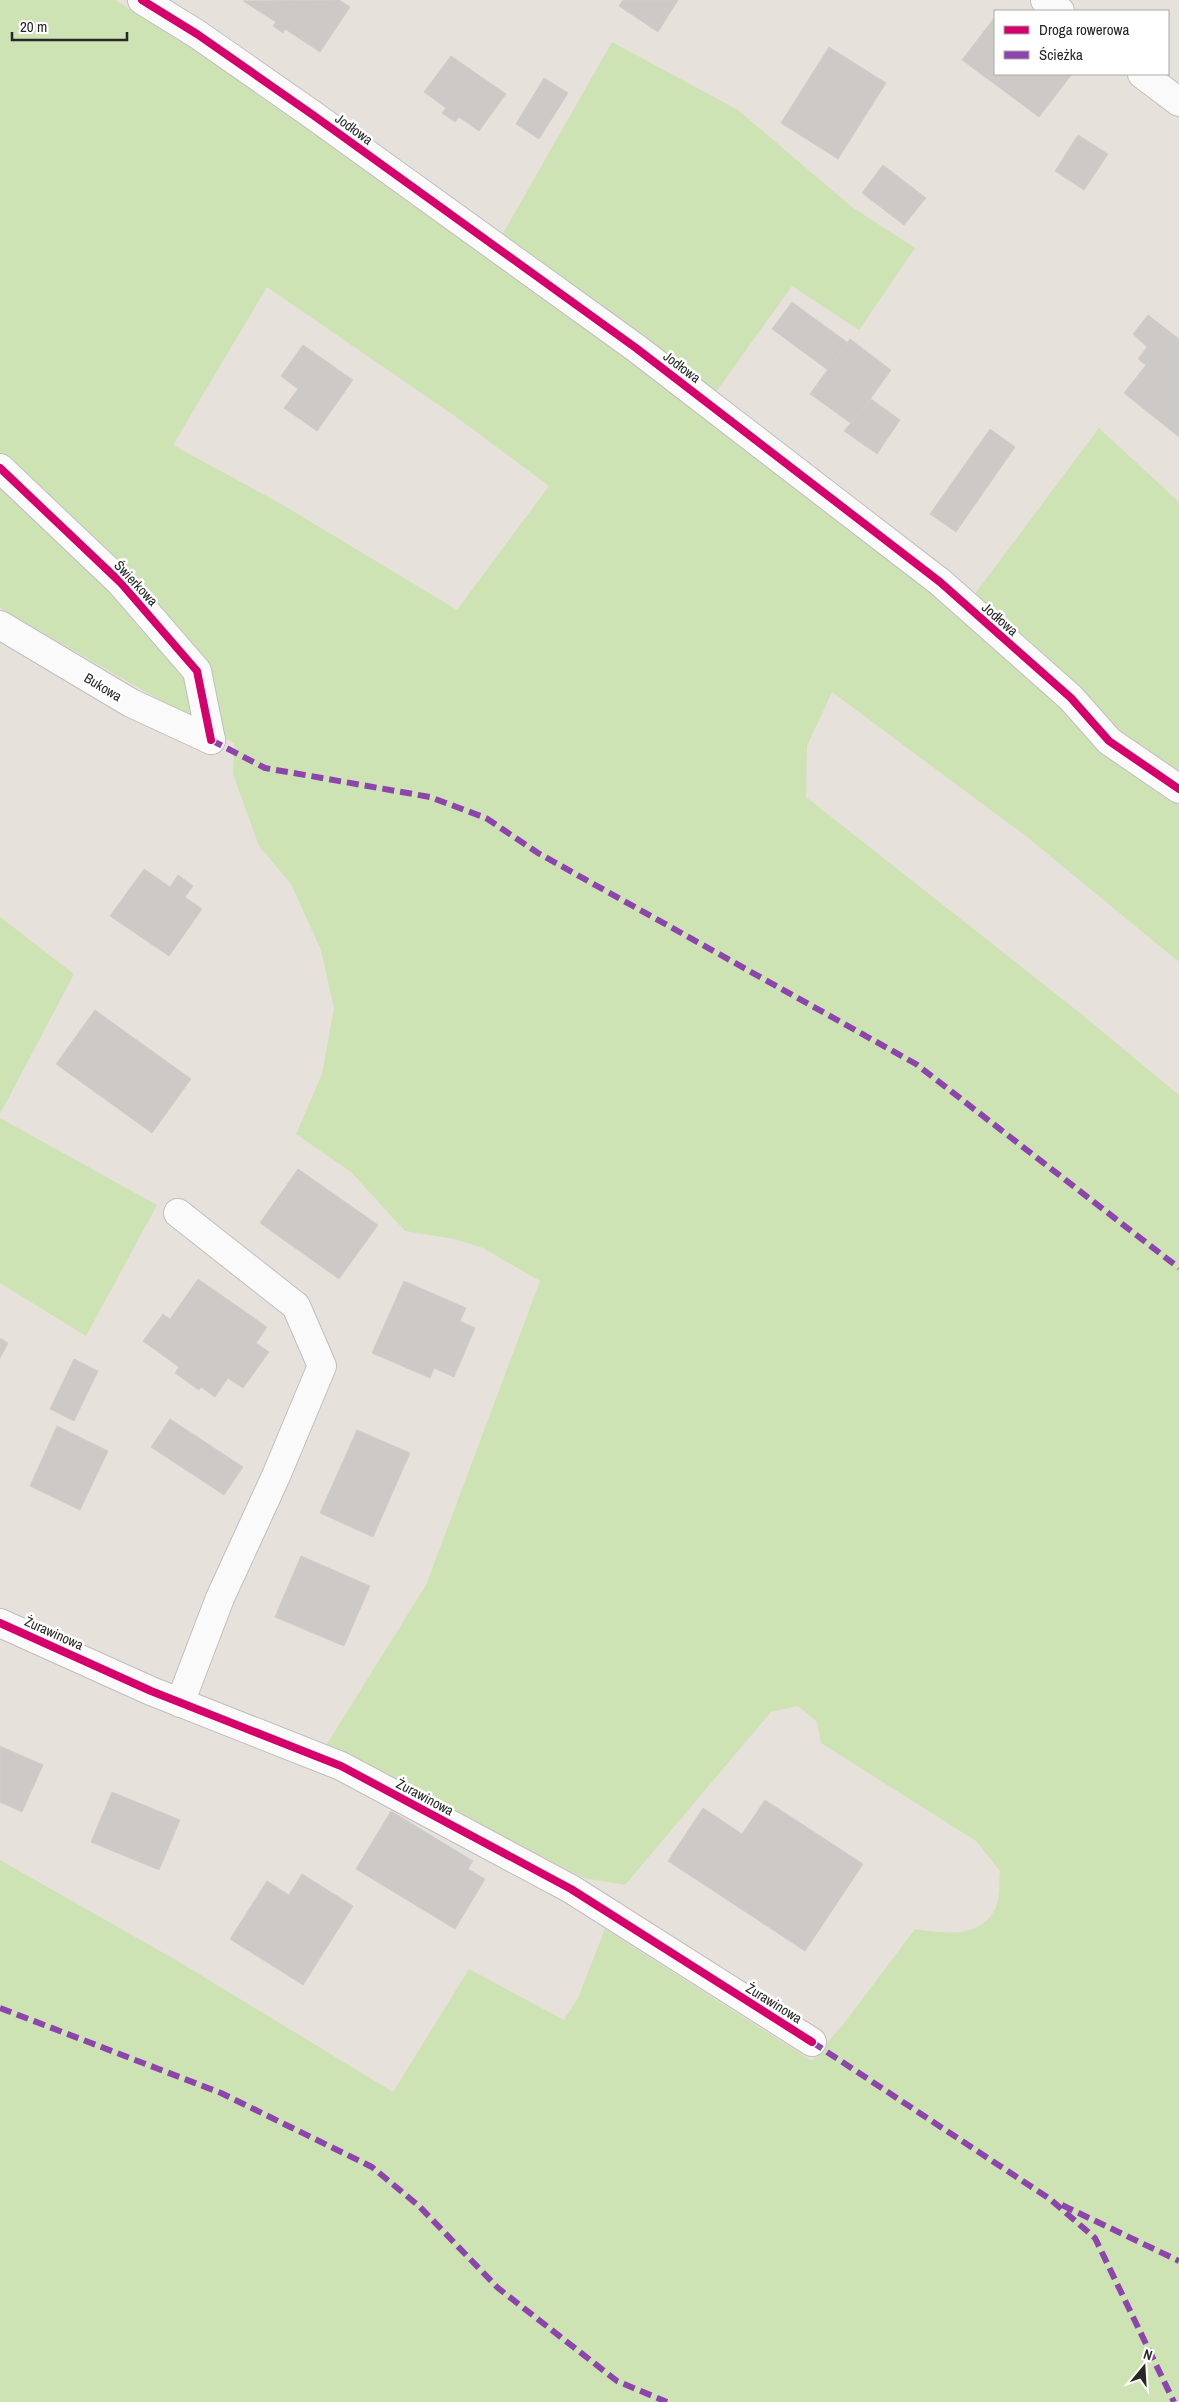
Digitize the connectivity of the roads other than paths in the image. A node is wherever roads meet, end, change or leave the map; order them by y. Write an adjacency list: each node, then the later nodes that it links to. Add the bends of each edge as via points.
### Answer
1 (142, 0): 9 (street, Jodłowa, via 306,110 636,348 940,582 1071,698 1108,741)
2 (1045, 0): 3 (street)
3 (1059, 10)
4 (1143, 75): 5 (street)
5 (1179, 102)
6 (0, 468): 8 (street, Świerkowa, via 120,582 197,671)
7 (0, 625): 8 (street, Bukowa, via 131,703)
8 (211, 740)
9 (1179, 789)
10 (178, 1214): 12 (street, via 296,1306 322,1366 220,1598)
11 (0, 1623): 12 (street, Żurawinowa)
12 (180, 1703): 13 (street, Żurawinowa, via 341,1766 571,1889)
13 (812, 2042)

